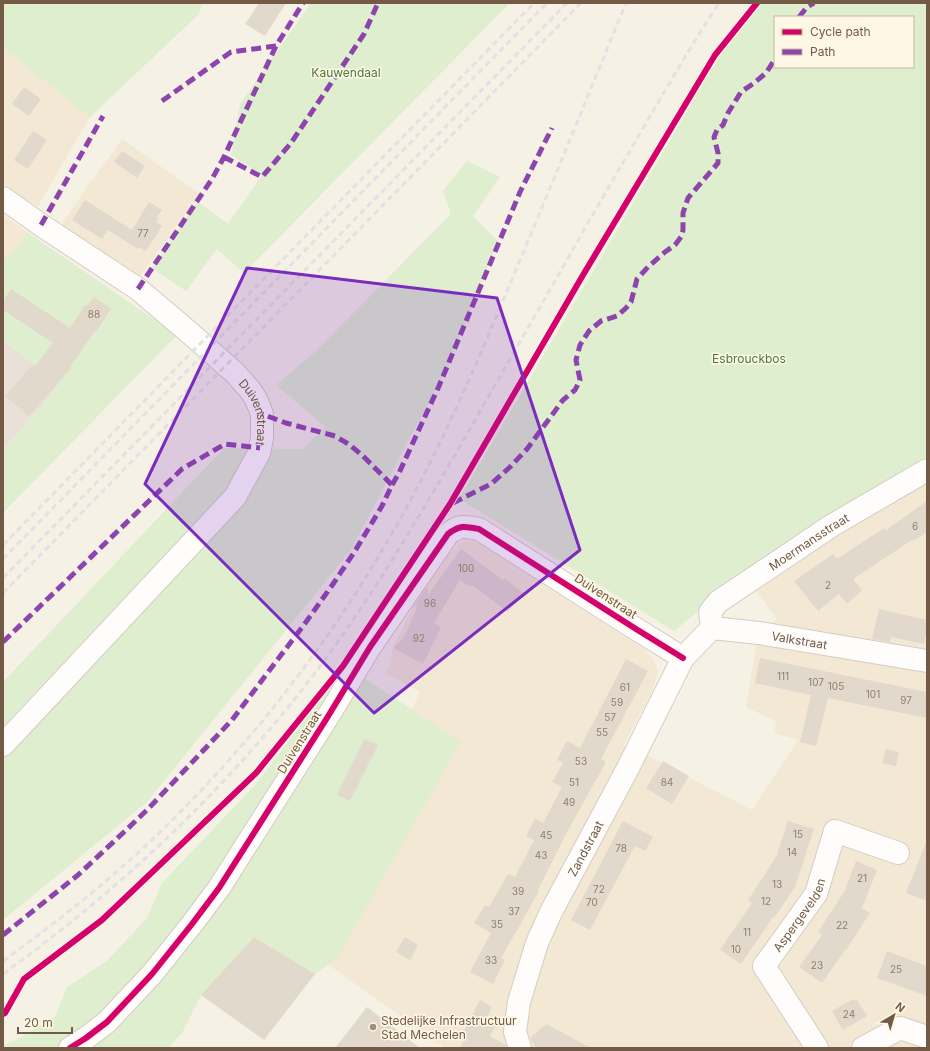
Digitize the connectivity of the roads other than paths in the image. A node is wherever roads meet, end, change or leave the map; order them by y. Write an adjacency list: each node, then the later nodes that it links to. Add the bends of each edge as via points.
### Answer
1 (3, 198): 6 (street, Duivenstraat, via 138,289 192,334 236,374 256,399 262,414 259,453 234,497)
2 (927, 470): 3 (street, Moermansstraat, via 831,526 718,602 710,612)
3 (712, 628): 4 (street); 5 (street, Valkstraat, via 759,632)
4 (684, 658): 9 (street, Duivenstraat, via 479,529 465,526 455,529 448,534 370,647 219,888 152,974 106,1022); 10 (street, Zandstraat, via 537,943 519,1002 515,1032)
5 (927, 661)
6 (3, 745)
7 (898, 852): 11 (street, Aspergevelden, via 835,831 816,894 764,966)
8 (927, 1037): 12 (street, via 900,1028)
9 (70, 1048)
10 (520, 1048)
11 (817, 1048)
12 (863, 1048)

